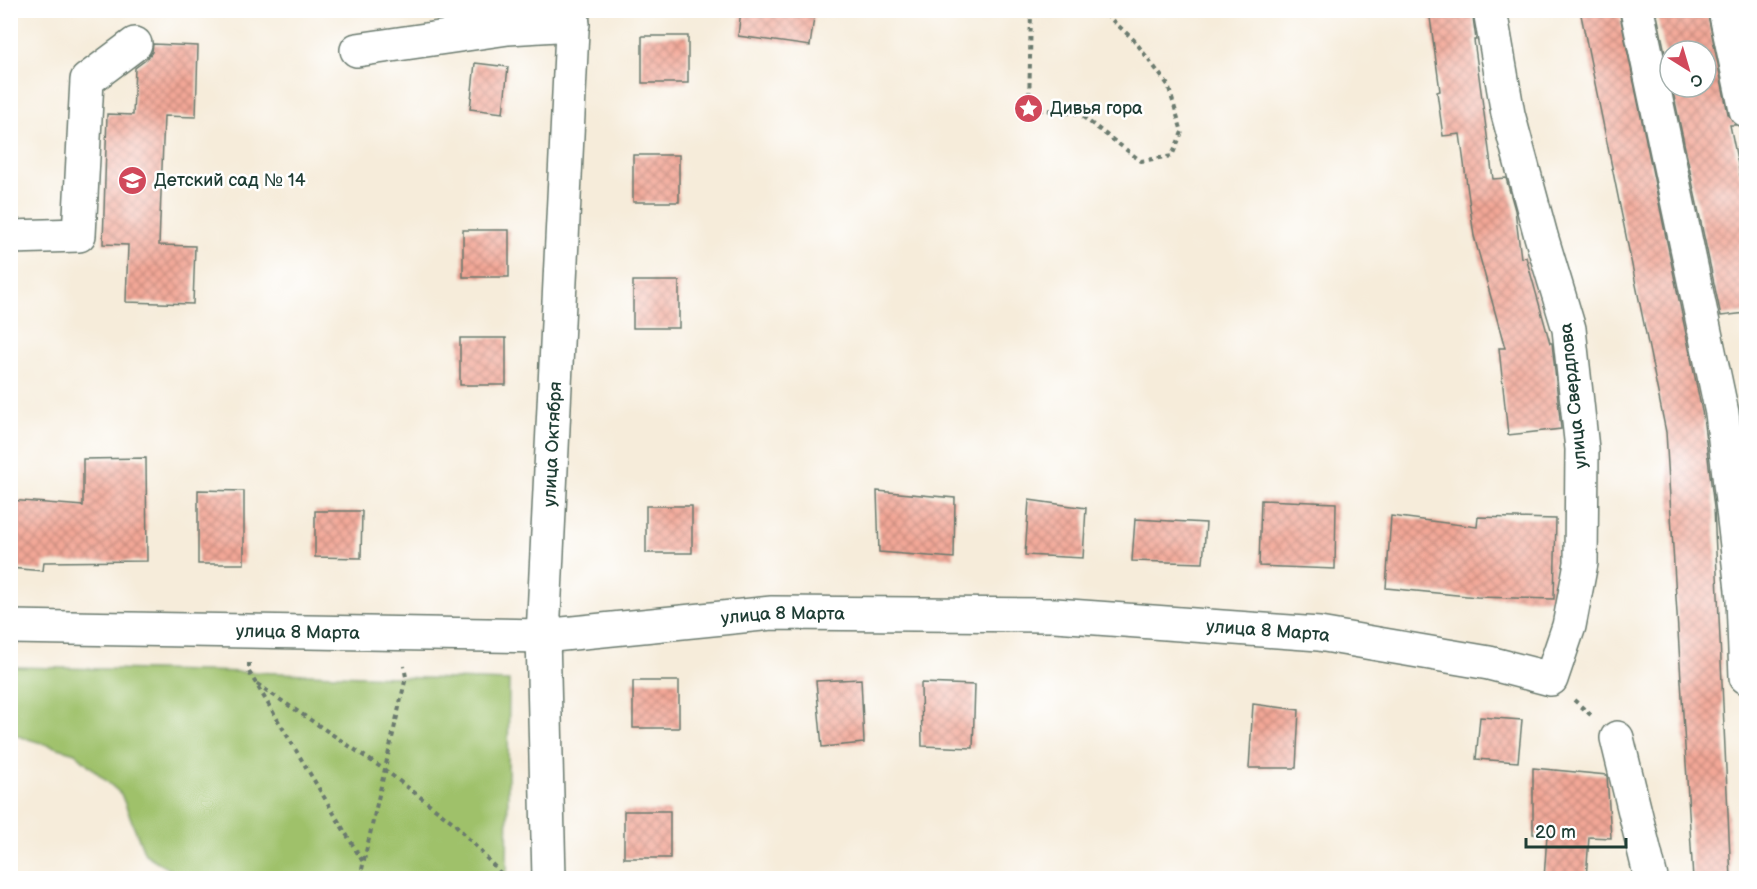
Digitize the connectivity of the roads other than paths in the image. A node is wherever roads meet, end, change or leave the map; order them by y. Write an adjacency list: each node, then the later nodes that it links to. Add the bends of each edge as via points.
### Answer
1 (1490, 10): 12 (street, улица Свердлова, via 1508,114 1569,329 1582,449 1581,563 1569,626)
2 (1637, 10): 11 (street, via 1722,413 1743,599)
3 (1725, 10): 7 (street)
4 (573, 17): 6 (street); 10 (street, улица Октября)
5 (135, 44): 8 (street, via 87,81 79,235)
6 (357, 50)
7 (1746, 110)
8 (10, 239)
9 (10, 627): 10 (street, улица 8 Марта)
10 (543, 636): 12 (street, улица 8 Марта, via 772,613 1055,615 1319,634 1489,663); 14 (street, улица Октября)
11 (1746, 677)
12 (1551, 679)
13 (1617, 738): 15 (street)
14 (549, 879)
15 (1650, 879)

